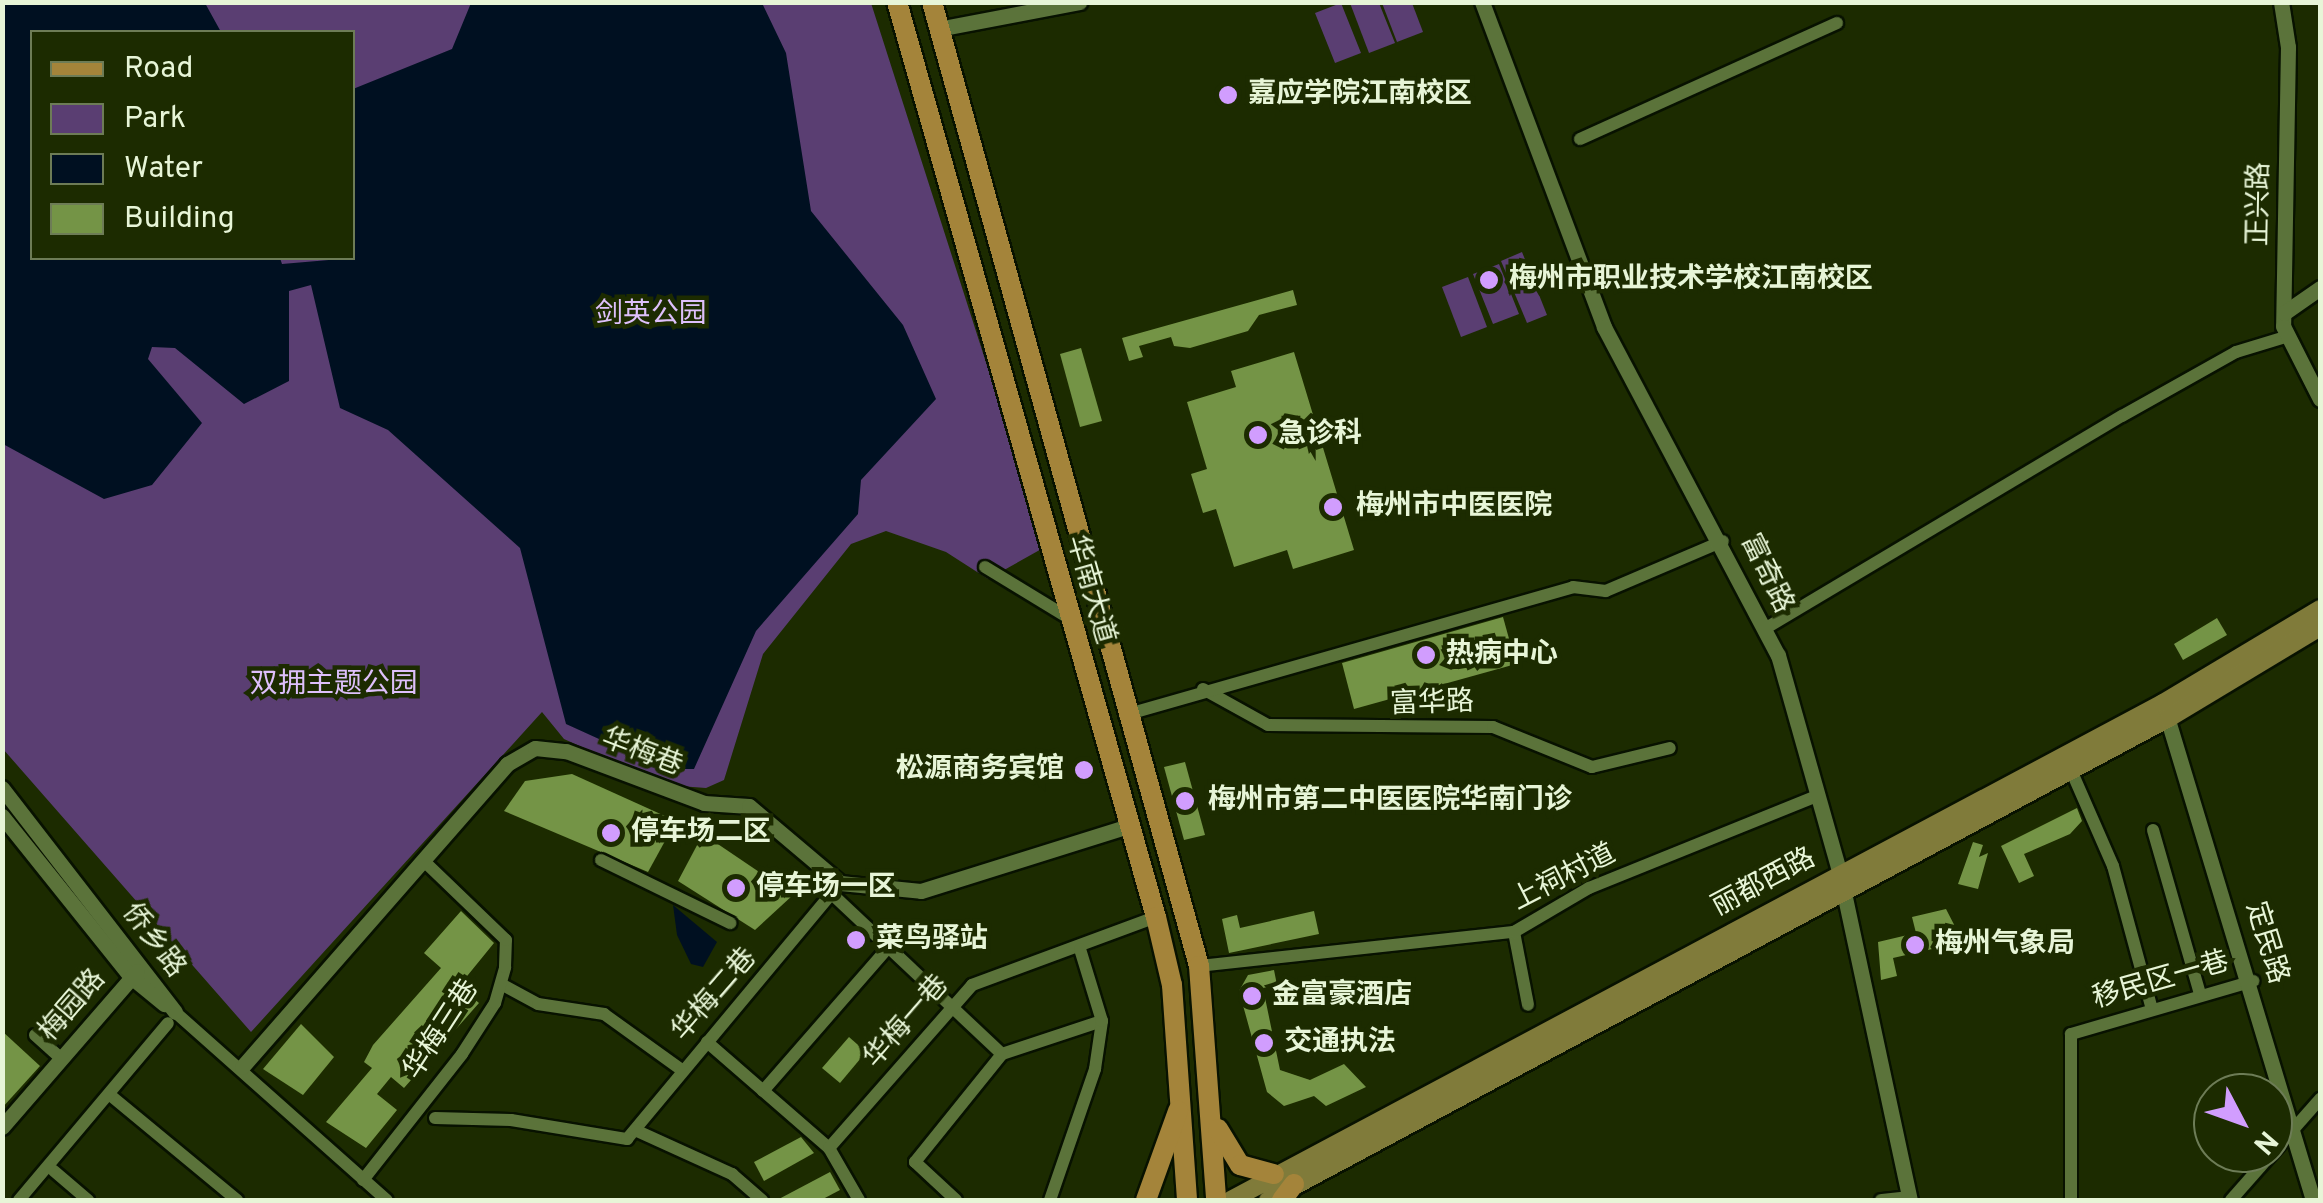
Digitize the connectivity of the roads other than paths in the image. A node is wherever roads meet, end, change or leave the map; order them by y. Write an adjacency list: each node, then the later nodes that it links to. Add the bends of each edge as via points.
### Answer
1 (898, 2): 16 (main road, 华南大道)
2 (932, 2): 7 (main road, 华南大道)
3 (1080, 2): 7 (street)
4 (1482, 2): 13 (street, 富奇路, via 1604,326)
5 (2280, 2): 10 (street, 正兴路, via 2288,48)
6 (1838, 23): 8 (street)
7 (938, 29): 19 (main road, 华南大道)
8 (1580, 139)
9 (2320, 288): 10 (street)
10 (2284, 313): 11 (street, 正兴路)
11 (2288, 336): 12 (street, 正兴路); 18 (street, via 2236,352)
12 (2320, 399)
13 (1723, 542): 18 (street, 富奇路); 23 (street, via 1606,591 1572,586)
14 (986, 567): 16 (street)
15 (2320, 609): 22 (main road, 丽都西路)
16 (1069, 618): 20 (main road, 华南大道)
17 (2320, 627): 22 (main road, 丽都西路)
18 (1766, 628): 27 (street, 富奇路)
19 (1105, 639): 20 (main road); 23 (main road, 华南大道)
20 (1078, 649): 29 (main road, 华南大道)
21 (1196, 685): 24 (street, 富华路, via 1268,724 1493,727 1592,767)
22 (2166, 710): 25 (main road, 丽都西路); 33 (main road, 丽都西路); 43 (street, 定民路)
23 (1124, 714): 41 (main road, 华南大道)
24 (1670, 748)
25 (2071, 770): 33 (main road, 丽都西路); 47 (street, via 2113,866)
26 (2, 788): 40 (street, 侨乡路)
27 (1819, 795): 33 (street, 富奇路); 37 (street, 上祠村道, via 1588,888)
28 (2, 816): 42 (street, 侨乡路)
29 (1128, 826): 34 (street, via 920,891); 35 (main road, 华南大道)
30 (2153, 830): 45 (street)
31 (600, 860): 36 (street)
32 (424, 861): 34 (street, 华梅巷, via 508,764 535,748 566,752 704,804 749,806); 44 (street, 华梅三巷, via 506,940); 55 (street, 华梅巷)
33 (1842, 883): 71 (main road, 丽都西路); 73 (main road, 丽都西路); 74 (street, 富奇路)
34 (836, 889): 38 (street); 52 (street, 华梅二巷)
35 (1156, 917): 48 (street, 华梅一巷, via 972,985); 61 (main road, 华南大道)
36 (730, 923)
37 (1514, 932): 41 (street, 上祠村道); 46 (street)
38 (887, 949): 48 (street); 58 (street)
39 (1080, 949): 50 (street)
40 (142, 964): 42 (street, 梅园路); 49 (street, 侨乡路)
41 (1200, 966): 62 (main road, 华南大道)
42 (131, 977): 49 (street, 侨乡路); 64 (street, 梅园路)
43 (2253, 981): 45 (street, 移民区一巷); 57 (street, 定民路)
44 (501, 984): 56 (street, via 538,1004 604,1014); 72 (street, 华梅三巷, via 462,1054)
45 (2200, 994): 47 (street, 移民区一巷)
46 (1528, 1006)
47 (2151, 1006): 89 (street, 移民区一巷, via 2071,1034)
48 (954, 1008): 53 (street); 68 (street, 华梅一巷)
49 (171, 1018): 55 (street); 59 (street)
50 (1102, 1021): 53 (street); 82 (street, via 1095,1069)
51 (35, 1035): 54 (street)
52 (707, 1042): 56 (street, 华梅二巷); 58 (street)
53 (1002, 1054): 81 (street, via 915,1162)
54 (58, 1056)
55 (242, 1067): 72 (street)
56 (683, 1071): 66 (street, 华梅二巷)
57 (2276, 1073)
58 (762, 1091): 68 (street)
59 (110, 1094): 75 (street); 77 (street)
60 (2320, 1099): 65 (street)
61 (1182, 1100): 83 (main road); 84 (main road, 华南大道)
62 (1212, 1112): 71 (main road, via 1240,1165); 85 (main road, 华南大道)
63 (435, 1118): 66 (street)
64 (2, 1127)
65 (2293, 1130)
66 (631, 1135): 79 (street, via 732,1174)
67 (2293, 1138): 91 (street, 定民路)
68 (829, 1148): 80 (street)
69 (54, 1170): 76 (street)
70 (2255, 1173): 90 (street)
71 (1274, 1174): 86 (main road, 丽都西路)
72 (363, 1180): 78 (street)
73 (1288, 1192): 87 (main road, 丽都西路)
74 (1910, 1199): 88 (street)
75 (20, 1200)
76 (88, 1200)
77 (236, 1200)
78 (387, 1200)
79 (762, 1200)
80 (859, 1200)
81 (956, 1200)
82 (1050, 1200)
83 (1146, 1200)
84 (1187, 1200)
85 (1216, 1200)
86 (1230, 1200)
87 (1268, 1200)
88 (1881, 1200)
89 (2071, 1200)
90 (2232, 1200)
91 (2314, 1200)

